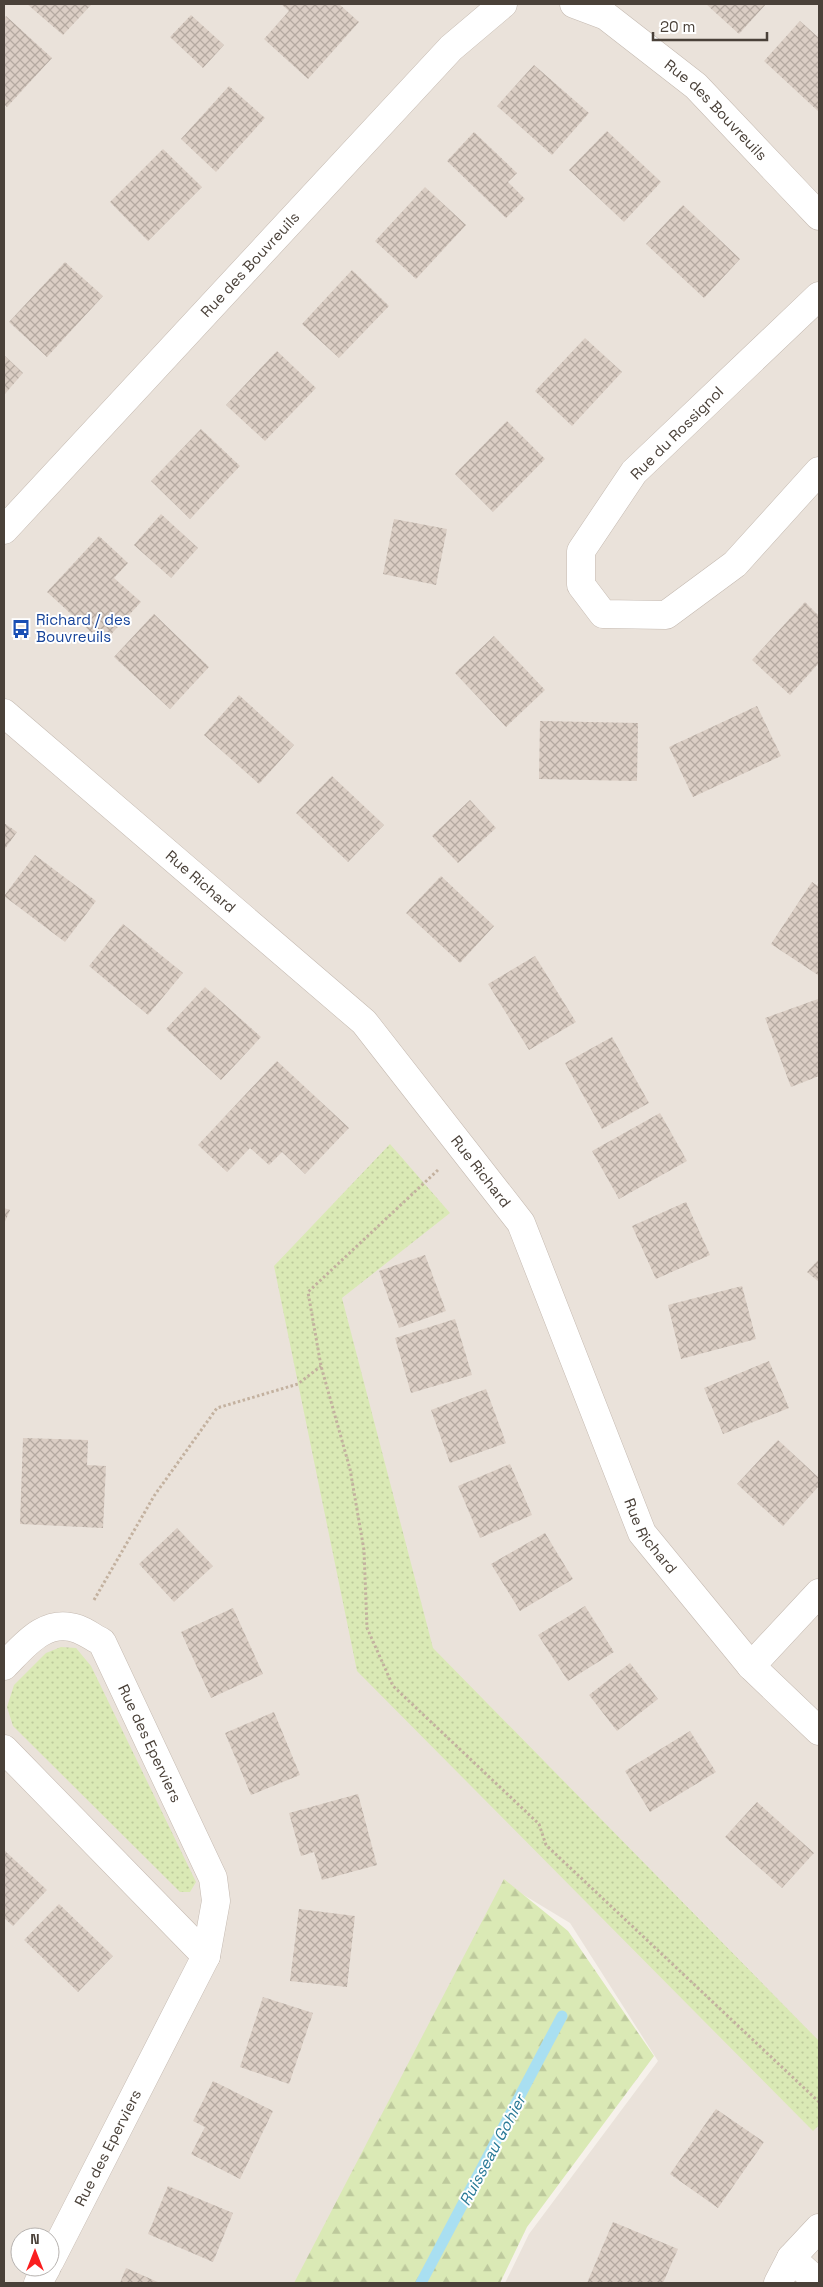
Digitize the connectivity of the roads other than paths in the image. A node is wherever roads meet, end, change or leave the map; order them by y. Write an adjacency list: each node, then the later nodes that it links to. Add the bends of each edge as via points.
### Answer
1 (503, 4): 6 (street, Rue des Bouvreuils, via 451,48)
2 (574, 4): 3 (street, Rue des Bouvreuils, via 606,16 696,86)
3 (819, 216)
4 (819, 296): 5 (street, Rue du Rossignol, via 634,472 582,551 581,585 603,614 666,615 735,564)
5 (819, 471)
6 (4, 530)
7 (4, 713): 10 (street, Rue Richard, via 364,1022 462,1147 521,1223 642,1533)
8 (819, 1593): 10 (street)
9 (4, 1666): 13 (street, Rue des Eperviers, via 35,1634 53,1627 77,1628 102,1642 213,1878 216,1900)
10 (751, 1666): 11 (street, Rue Richard)
11 (819, 1731)
12 (4, 1749): 13 (street)
13 (206, 1956): 15 (street, Rue des Eperviers)
14 (819, 2228): 16 (street)
15 (60, 2241)
16 (791, 2258): 17 (street); 18 (street)
17 (778, 2283)
18 (819, 2283)

